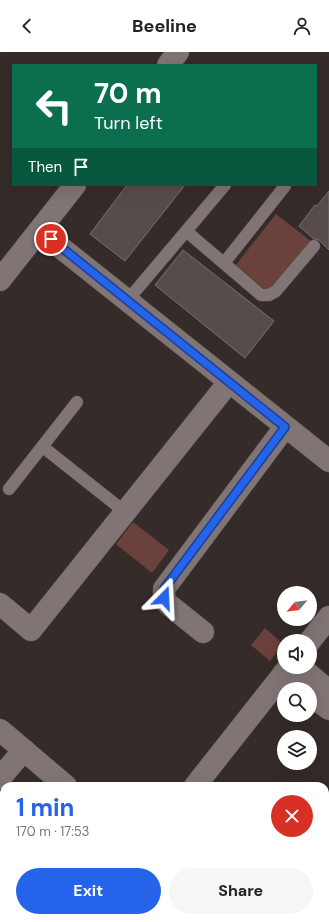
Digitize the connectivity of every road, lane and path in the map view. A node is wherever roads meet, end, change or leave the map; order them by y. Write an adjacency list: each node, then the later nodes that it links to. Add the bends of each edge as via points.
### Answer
1 (178, 52): 2 (street)
2 (169, 64)
3 (74, 186): 6 (street)
4 (224, 186): 7 (lane)
5 (285, 186): 9 (lane)
6 (40, 231): 10 (street); 11 (street)
7 (186, 231): 9 (lane); 11 (lane)
8 (314, 246): 9 (lane, via 276,291 269,295 261,295)
9 (224, 263)
10 (2, 273)
11 (127, 301): 12 (street)
12 (229, 382): 14 (street); 18 (street)
13 (77, 402): 15 (lane)
14 (285, 427): 16 (street); 21 (street, via 164,589 164,598 168,604)
15 (43, 447): 17 (lane); 18 (lane)
16 (329, 461)
17 (9, 489)
18 (125, 512): 19 (street, via 31,630)
19 (0, 604)
20 (329, 618): 22 (street)
21 (203, 632)
22 (316, 634)
23 (287, 674): 32 (street)
24 (300, 674): 25 (street)
25 (329, 691)
26 (317, 701): 27 (street)
27 (329, 710)
28 (0, 730): 29 (street)
29 (24, 750): 30 (street); 31 (street)
30 (0, 778)
31 (61, 782)
32 (198, 782)

